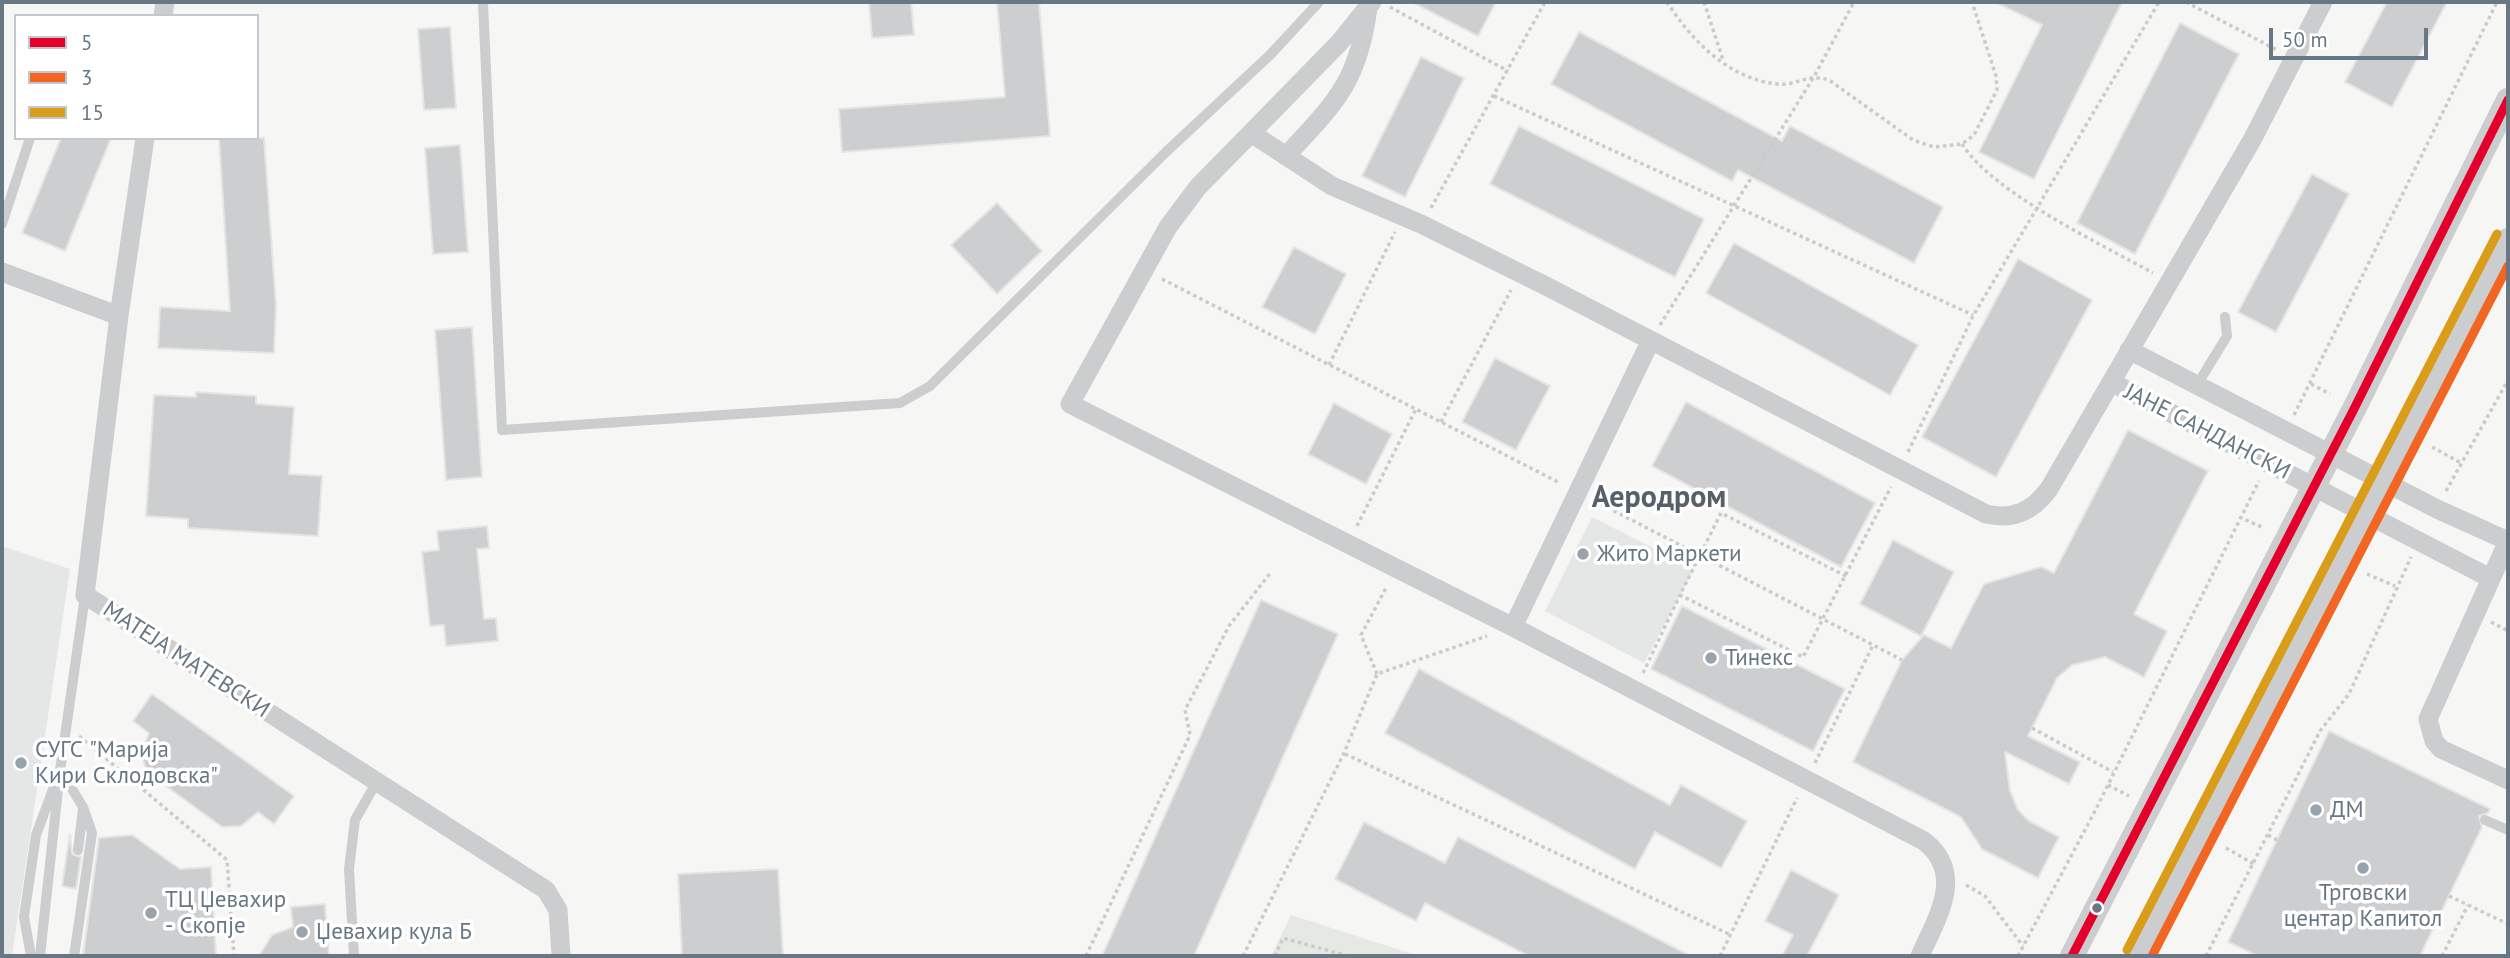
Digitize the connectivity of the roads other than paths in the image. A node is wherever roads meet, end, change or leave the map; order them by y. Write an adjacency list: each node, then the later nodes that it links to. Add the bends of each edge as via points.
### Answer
1 (483, 2): 2 (lane, via 502,430 900,403 930,386)
2 (1319, 2)
3 (2323, 2): 16 (street, via 2252,140)
4 (1373, 4): 6 (street); 9 (street, via 1356,65 1339,99)
5 (2508, 100): 19 (street)
6 (1251, 133): 9 (street); 26 (street, via 1198,187 1168,227 1070,404)
7 (29, 140): 10 (lane)
8 (145, 140): 13 (street, МАТЕЈА МАТЕВСКИ)
9 (1286, 156): 15 (street, via 1332,186 1422,224)
10 (2, 224)
11 (2508, 240): 20 (street)
12 (2, 272): 13 (street)
13 (119, 316): 25 (street, МАТЕЈА МАТЕВСКИ)
14 (2225, 317): 18 (lane, via 2227,336)
15 (1650, 342): 17 (street, via 1986,514 2005,517 2018,515 2043,497); 26 (street)
16 (2129, 351): 17 (street); 18 (street, ЈАНЕ САНДАНСКИ)
17 (2111, 382): 21 (street, ЈАНЕ САНДАНСКИ)
18 (2197, 385): 19 (street, ЈАНЕ САНДАНСКИ)
19 (2330, 454): 20 (street, ЈАНЕ САНДАНСКИ); 21 (street)
20 (2382, 480): 22 (street); 23 (street, ЈАНЕ САНДАНСКИ)
21 (2314, 486): 22 (street, ЈАНЕ САНДАНСКИ); 40 (street)
22 (2365, 513): 24 (street, ЈАНЕ САНДАНСКИ); 41 (street)
23 (2508, 541): 24 (street, ЈАНЕ САНДАНСКИ)
24 (2490, 578): 28 (street, ЈАНЕ САНДАНСКИ, via 2428,719 2441,749)
25 (85, 595): 27 (lane); 29 (street, МАТЕЈА МАТЕВСКИ)
26 (1513, 628): 39 (street, via 1924,841 1942,857 1946,873 1942,902)
27 (60, 771): 30 (lane); 34 (lane, via 36,835 24,917); 35 (lane)
28 (2508, 780)
29 (376, 783): 37 (lane, via 353,832 349,869); 38 (street, МАТЕЈА МАТЕВСКИ, via 546,890 558,910)
30 (83, 807): 33 (lane); 36 (lane, via 92,834)
31 (2485, 820): 32 (lane)
32 (2508, 830)
33 (78, 850)
34 (31, 956)
35 (40, 956)
36 (74, 956)
37 (354, 956)
38 (561, 956)
39 (1920, 956)
40 (2072, 956)
41 (2138, 956)

